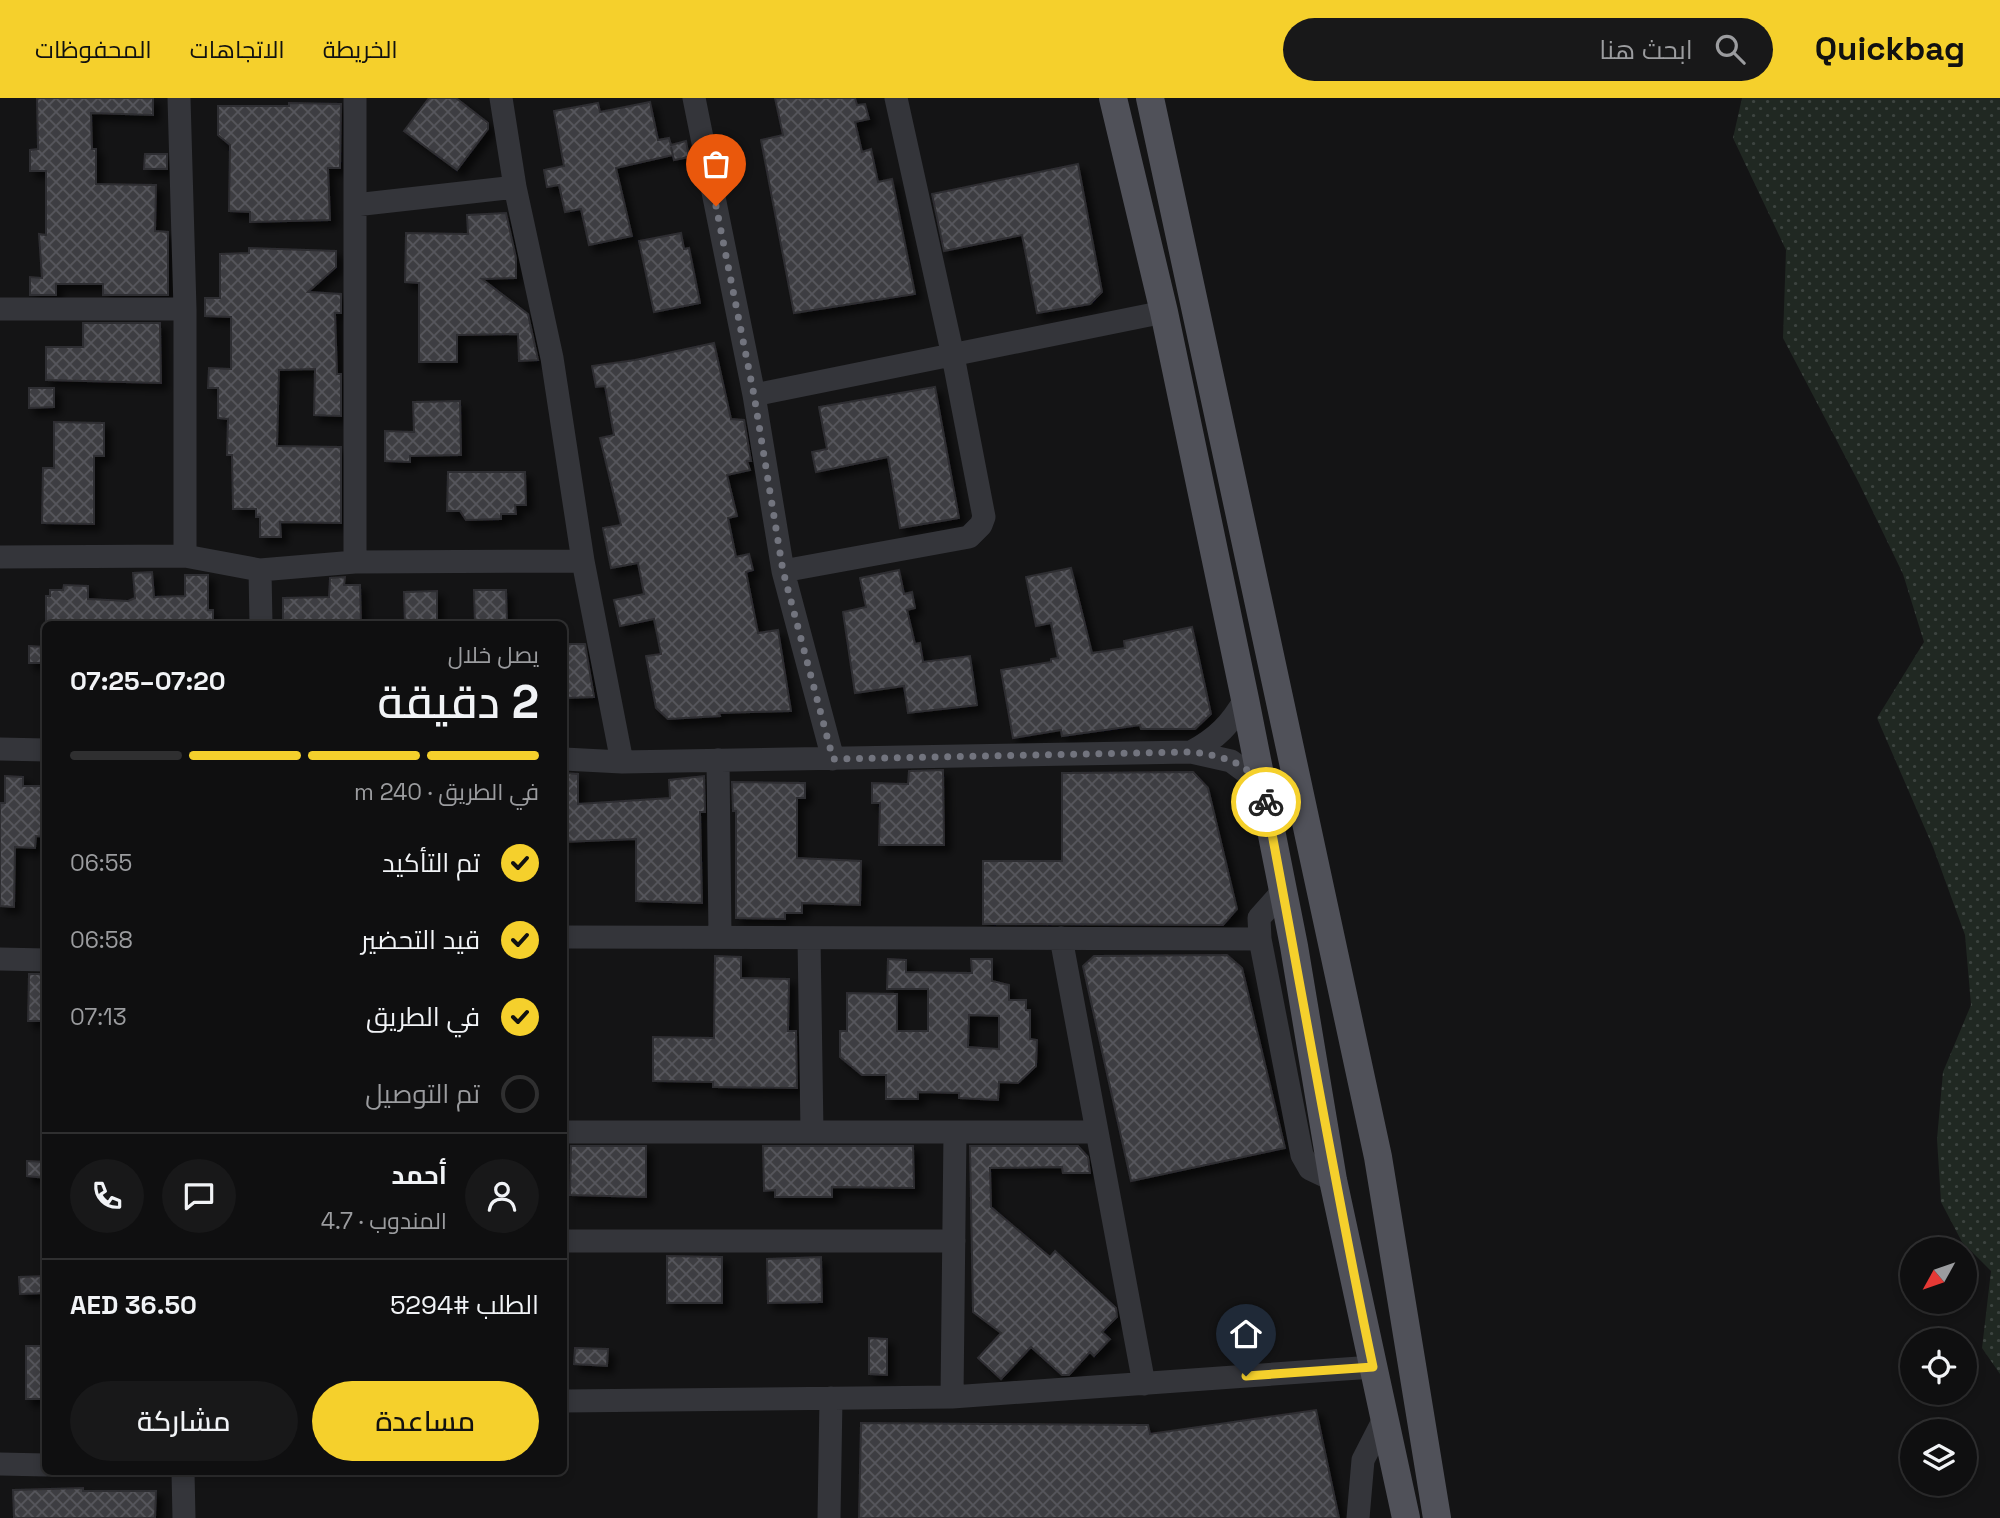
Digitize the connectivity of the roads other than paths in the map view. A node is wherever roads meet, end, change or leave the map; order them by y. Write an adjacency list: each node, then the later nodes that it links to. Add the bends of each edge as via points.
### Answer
1 (179, 98): 11 (street)
2 (355, 98): 9 (street)
3 (501, 98): 8 (street)
4 (694, 98): 14 (street)
5 (896, 98): 13 (street)
6 (1113, 98): 12 (main road)
7 (1150, 98): 61 (main road, via 1378,1157)
8 (515, 187): 9 (street); 17 (street, via 552,358)
9 (355, 205): 18 (street)
10 (0, 309): 11 (street)
11 (185, 309): 15 (street)
12 (1164, 312): 13 (street); 22 (main road)
13 (953, 356): 14 (street); 20 (street, via 984,508 976,532)
14 (754, 395): 20 (street)
15 (185, 556): 16 (street); 19 (street)
16 (0, 557)
17 (583, 561): 18 (street); 29 (street)
18 (355, 562): 19 (street)
19 (260, 569): 21 (street)
20 (783, 571): 26 (street)
21 (261, 621)
22 (1245, 699): 25 (street, via 1224,730); 30 (main road)
23 (0, 749): 24 (street)
24 (42, 750)
25 (1191, 752): 26 (street); 30 (street, via 1231,761)
26 (833, 759): 28 (street)
27 (567, 760): 29 (street)
28 (718, 760): 29 (street); 33 (street)
29 (622, 762)
30 (1262, 784): 31 (main road)
31 (1283, 891): 36 (street, via 1259,918); 43 (main road)
32 (567, 937): 33 (street)
33 (720, 937): 34 (street)
34 (809, 938): 35 (street); 40 (street)
35 (1061, 938): 36 (street); 42 (street)
36 (1260, 939): 43 (street, via 1302,1155 1310,1168)
37 (0, 959): 38 (street)
38 (42, 960)
39 (567, 1132): 40 (street)
40 (812, 1132): 41 (street)
41 (956, 1132): 42 (street); 45 (street)
42 (1097, 1132): 47 (street)
43 (1333, 1180): 46 (main road)
44 (567, 1241): 45 (street)
45 (954, 1241): 48 (street)
46 (1373, 1367): 47 (street); 51 (main road)
47 (1144, 1384): 48 (street)
48 (951, 1397): 49 (street)
49 (831, 1398): 50 (street); 57 (street)
50 (567, 1401)
51 (1384, 1419): 53 (main road); 58 (street, via 1363,1460)
52 (0, 1464): 54 (street)
53 (1393, 1464): 59 (main road, via 1388,1486); 60 (main road)
54 (42, 1465)
55 (183, 1475): 56 (street)
56 (184, 1518)
57 (830, 1518)
58 (1357, 1518)
59 (1393, 1518)
60 (1406, 1518)
61 (1437, 1518)

